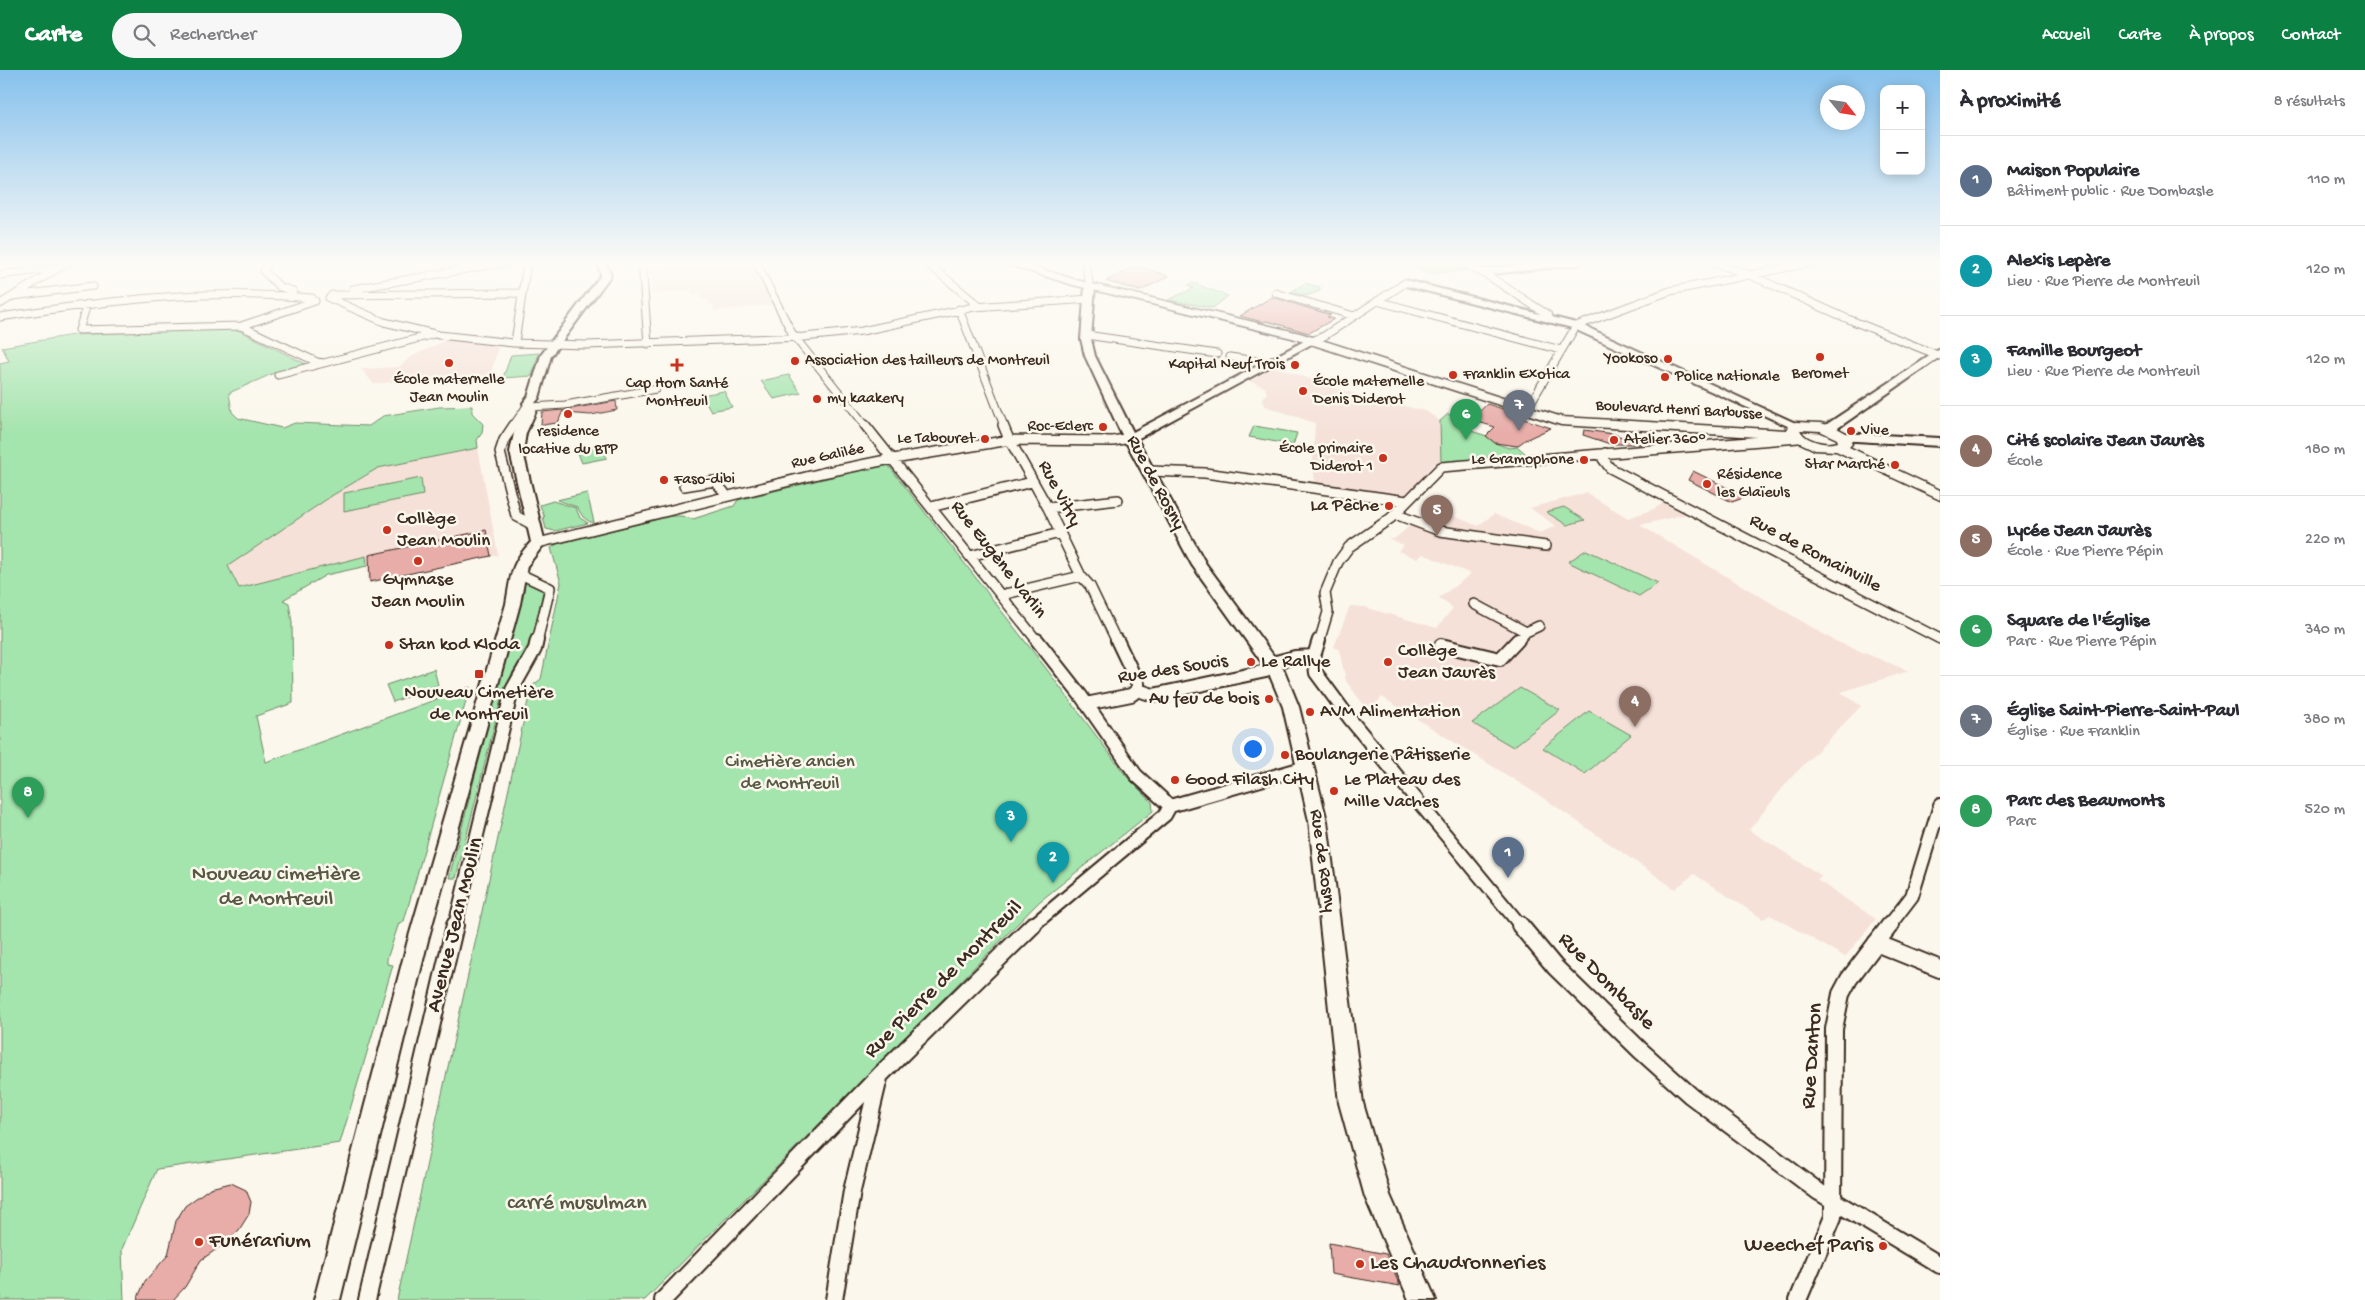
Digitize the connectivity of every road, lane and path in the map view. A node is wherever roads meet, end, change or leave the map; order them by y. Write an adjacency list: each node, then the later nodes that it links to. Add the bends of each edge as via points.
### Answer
1 (83, 319): 17 (street, via 79,330)
2 (259, 319): 17 (street)
3 (378, 319): 19 (street)
4 (518, 319): 23 (street)
5 (573, 319): 25 (main road)
6 (646, 319): 24 (street)
7 (785, 319): 21 (street, Rue Eugène Varlin)
8 (912, 319): 21 (street, via 868,329)
9 (963, 319): 39 (street, Rue Vitry)
10 (1088, 319): 20 (main road, Rue de Rosny)
11 (1225, 319): 22 (main road, Boulevard Henri Barbusse)
12 (1349, 319): 22 (street)
13 (1446, 319): 26 (street)
14 (1551, 319): 18 (main road)
15 (1592, 319): 18 (street)
16 (1849, 319): 28 (street)
17 (241, 326): 31 (street)
18 (1576, 326): 26 (street); 37 (main road)
19 (433, 335): 23 (street); 31 (street)
20 (1086, 335): 27 (street); 38 (main road, Rue de Rosny, via 1090,356)
21 (795, 338): 24 (street); 43 (street, Rue Eugène Varlin)
22 (1312, 341): 30 (main road); 35 (main road, Boulevard Henri Barbusse)
23 (515, 342): 25 (street)
24 (648, 344): 25 (street)
25 (555, 345): 34 (main road, via 546,355)
26 (1561, 350): 35 (street)
27 (1217, 354)
28 (1939, 354): 36 (main road)
29 (1230, 357): 30 (street)
30 (1269, 363): 38 (main road)
31 (324, 364): 32 (street)
32 (278, 375)
33 (656, 389): 34 (street, via 564,405)
34 (529, 405): 55 (main road, via 515,450)
35 (1526, 410): 37 (main road, Boulevard Henri Barbusse, via 1561,421)
36 (1828, 429): 37 (main road, via 1812,426); 40 (main road)
37 (1796, 433): 40 (main road, via 1813,444); 42 (street, Boulevard Henri Barbusse)
38 (1130, 438): 39 (street, Rue Galilée, via 1113,441); 44 (main road, Rue de Rosny)
39 (1010, 440): 43 (street, Rue Galilée); 45 (street, Rue Vitry)
40 (1841, 442): 41 (main road); 48 (main road)
41 (1940, 442)
42 (1605, 453): 50 (street, Boulevard Henri Barbusse, via 1444,466 1436,470); 64 (street, Rue de Romainville, via 1603,459 1610,468)
43 (892, 459): 51 (street, Rue Eugène Varlin); 55 (street, Rue Galilée, via 813,475)
44 (1149, 471): 50 (street, via 1205,473); 67 (main road, Rue de Rosny, via 1199,565)
45 (1032, 482): 51 (street); 52 (street, Rue Vitry)
46 (684, 486): 47 (street, via 715,481)
47 (724, 492)
48 (1940, 496)
49 (1118, 500): 52 (street)
50 (1407, 501): 53 (street, Boulevard Henri Barbusse)
51 (932, 507): 57 (street, Rue Eugène Varlin)
52 (1048, 508): 54 (street, Rue Vitry)
53 (1395, 514): 56 (street, via 1440,531); 66 (street, Boulevard Henri Barbusse, via 1349,547 1338,562 1324,593 1328,612)
54 (1060, 533): 57 (street); 59 (street, Rue Vitry)
55 (538, 543): 58 (main road, Avenue Jean Moulin, via 523,559)
56 (1546, 546)
57 (970, 556): 60 (street, Rue Eugène Varlin)
58 (520, 574): 78 (main road, Avenue Jean Moulin, via 418,940); 79 (street, Avenue Jean Moulin, via 550,588 535,649 512,690)
59 (1081, 576): 60 (street); 68 (street, Rue Vitry, via 1090,586 1138,684)
60 (1001, 595): 69 (street, Rue Eugène Varlin)
61 (1474, 604): 63 (street)
62 (1539, 626): 63 (street)
63 (1526, 632): 65 (street, via 1500,659)
64 (1940, 640)
65 (1441, 645)
66 (1314, 656): 67 (street, Rue des Soucis, via 1295,657); 76 (street, Rue Dombasle, via 1316,673 1350,719 1554,967 1690,1094)
67 (1269, 667): 68 (street, Rue des Soucis, via 1153,695); 70 (main road, Rue de Rosny, via 1291,707)
68 (1138, 690): 69 (street, Rue des Soucis, via 1131,695)
69 (1086, 704): 72 (street, Rue Eugène Varlin, via 1136,775)
70 (1306, 767): 72 (street); 82 (main road, Rue de Rosny, via 1319,830 1351,1104 1378,1197)
71 (1940, 805): 73 (street, Rue Danton, via 1912,896)
72 (1170, 806): 75 (street, Rue Pierre de Montreuil, via 1165,815 1042,915)
73 (1876, 943): 74 (street); 76 (street, Rue Danton, via 1849,978 1836,1014)
74 (1940, 969)
75 (879, 1076): 80 (street, Rue Pierre de Montreuil); 81 (street, via 849,1209)
76 (1832, 1202): 77 (street, Rue Dombasle); 83 (street, Rue Danton, via 1833,1217)
77 (1940, 1265)
78 (327, 1300)
79 (368, 1300)
80 (662, 1300)
81 (834, 1300)
82 (1423, 1300)
83 (1798, 1300)

